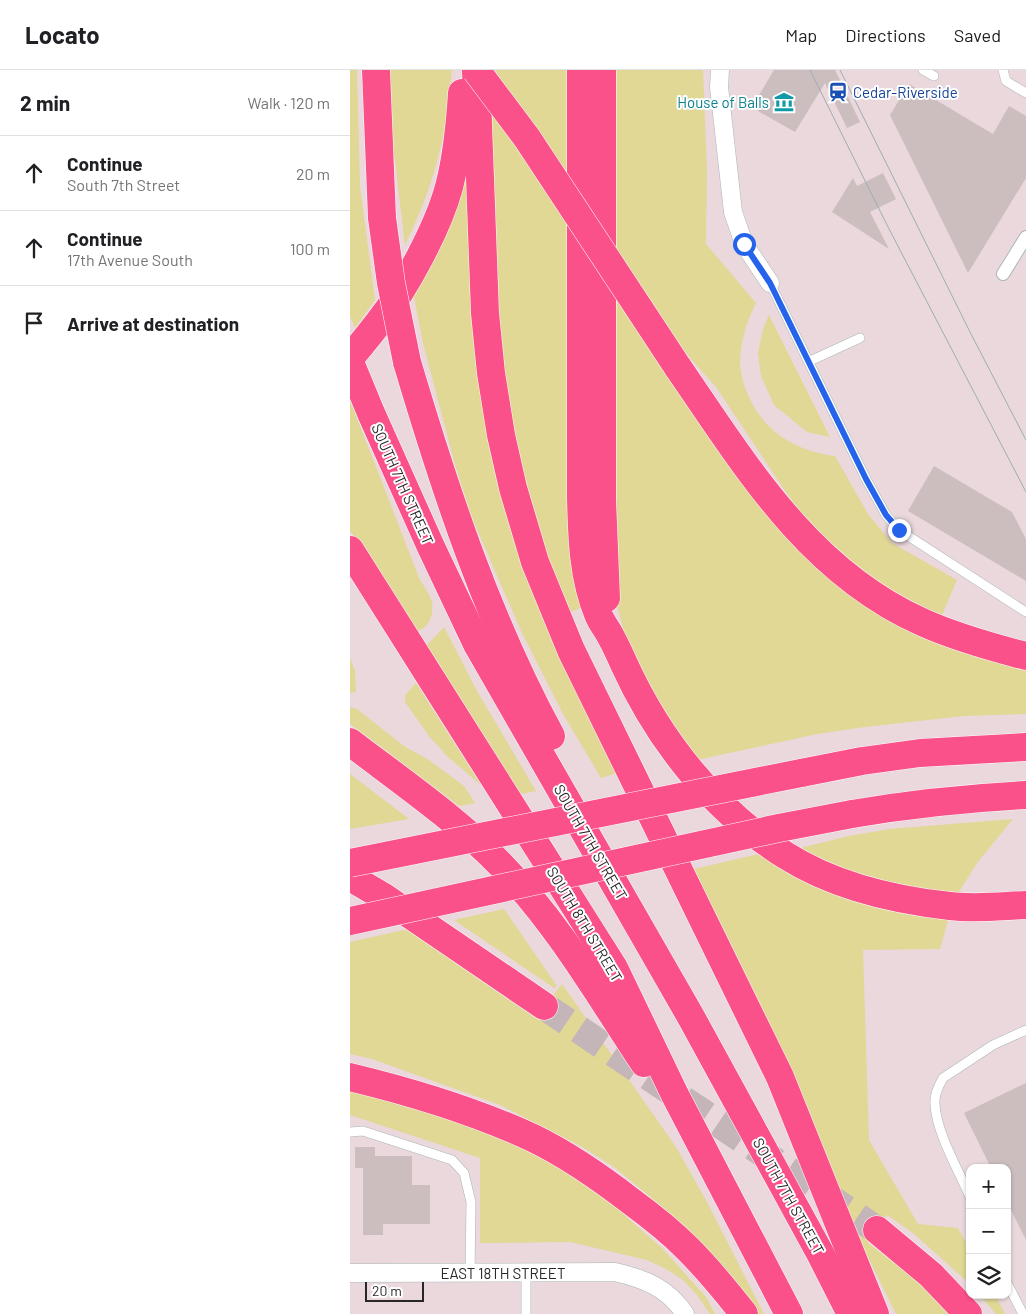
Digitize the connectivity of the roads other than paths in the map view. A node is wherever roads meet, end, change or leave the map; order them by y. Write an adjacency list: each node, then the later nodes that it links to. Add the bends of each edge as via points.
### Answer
1 (376, 70): 30 (highway, bridge, via 382,218 391,283 407,362 444,484 531,700)
2 (464, 70): 15 (highway, via 454,164 441,210 419,259 400,290)
3 (476, 70): 21 (highway, bridge, via 527,138 754,478 796,530 830,562 902,612 941,630); 46 (highway, via 485,312 491,373 513,488 535,562 571,650 780,1078)
4 (581, 70): 20 (highway, via 582,533 590,589 598,615)
5 (602, 70): 20 (highway, via 602,499 605,591)
6 (720, 70): 13 (street, via 719,87 733,212 744,244)
7 (923, 70): 9 (lane)
8 (1003, 70): 10 (lane, via 1006,81)
9 (934, 76)
10 (1026, 93)
11 (1026, 237): 12 (street)
12 (1003, 274)
13 (770, 283): 16 (lane)
14 (860, 338): 16 (lane)
15 (350, 358)
16 (810, 361): 19 (lane, via 886,515 899,530)
17 (350, 362): 30 (highway, SOUTH 7TH STREET, via 476,644)
18 (350, 550): 34 (highway, SOUTH 8TH STREET, via 614,968)
19 (1026, 612)
20 (612, 639): 27 (highway, via 637,694 674,752 742,823 786,856 832,878 905,900 953,906)
21 (1018, 654)
22 (350, 742): 34 (highway, via 462,828 535,902)
23 (1014, 747): 25 (highway, bridge, via 891,756)
24 (1019, 795): 28 (highway, bridge, via 912,804 852,814)
25 (350, 863)
26 (350, 877): 29 (highway)
27 (1026, 905)
28 (350, 921)
29 (544, 1006)
30 (691, 1017): 45 (highway, SOUTH 7TH STREET)
31 (1026, 1030): 35 (lane, via 993,1045 942,1078 939,1085 935,1103 940,1128)
32 (350, 1077): 43 (highway, via 466,1111 508,1127 588,1170 686,1246)
33 (350, 1132): 39 (lane, via 363,1131 452,1160 464,1173 472,1202)
34 (714, 1171): 44 (highway, SOUTH 8TH STREET)
35 (966, 1188)
36 (876, 1230): 47 (highway, via 931,1275)
37 (350, 1273): 39 (street, EAST 18TH STREET)
38 (526, 1273): 39 (street, EAST 18TH STREET); 41 (lane); 42 (street, EAST 18TH STREET, via 615,1272 640,1278 678,1303)
39 (470, 1274)
40 (1011, 1290): 48 (lane)
41 (526, 1314)
42 (685, 1314)
43 (744, 1314)
44 (789, 1314)
45 (851, 1314)
46 (875, 1314)
47 (968, 1314)
48 (1023, 1314)

